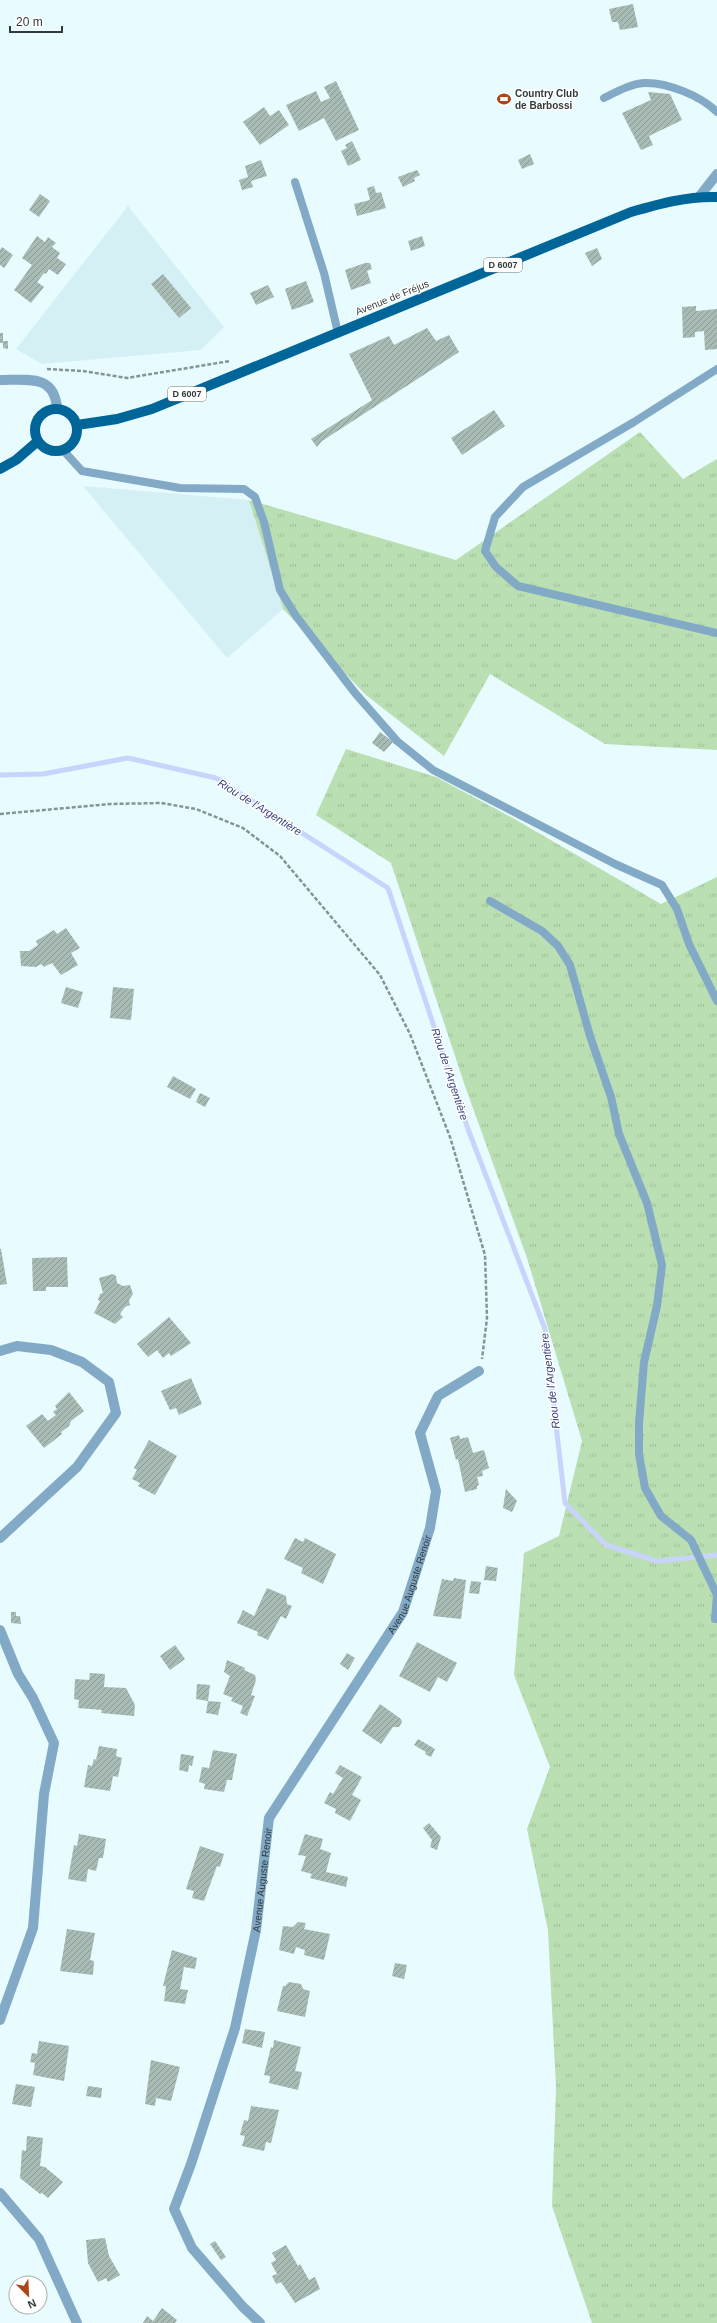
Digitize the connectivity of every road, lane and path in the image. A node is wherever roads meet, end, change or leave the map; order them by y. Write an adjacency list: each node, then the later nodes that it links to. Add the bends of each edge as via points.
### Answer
1 (604, 98): 2 (lane, via 644,83 663,85 710,105)
2 (717, 112)
3 (717, 174): 5 (street)
4 (295, 182): 7 (lane, via 324,273)
5 (700, 197): 6 (main road, Avenue de Fréjus / D 6007); 7 (main road, Avenue de Fréjus / D 6007, via 664,202 631,212)
6 (717, 197)
7 (338, 333): 13 (main road, Avenue de Fréjus / D 6007, via 152,410)
8 (235, 360): 9 (path, via 127,378)
9 (42, 369)
10 (717, 369): 17 (lane, via 634,422 523,487 495,517 485,551 496,567 518,586)
11 (0, 380): 12 (street, via 42,382 51,389)
12 (57, 409): 13 (main road, via 66,411); 14 (main road, via 48,411 36,424)
13 (77, 425): 15 (main road, via 77,436 72,445)
14 (38, 442): 15 (main road, via 54,452); 16 (main road)
15 (63, 450): 20 (lane, via 82,470 180,488 244,489 255,497 264,522 280,590 296,616 355,693 397,741 433,770 615,864 662,885 677,909 689,944)
16 (0, 469)
17 (717, 633)
18 (0, 814): 22 (path, via 110,804 161,803 196,809 243,828 280,856 380,975 410,1034 439,1108 485,1255 487,1318)
19 (490, 901): 24 (lane, via 542,931 558,946 570,965 611,1097 619,1134 647,1203 662,1265 657,1306 644,1362 639,1423 639,1454 644,1488 661,1516 691,1540)
20 (717, 1001)
21 (0, 1350): 23 (street, via 17,1346 52,1350 82,1362 109,1382 116,1413 77,1467)
22 (479, 1371): 30 (street, Avenue Auguste Renoir, via 438,1396 420,1434 436,1491 430,1528 403,1612 269,1818 256,1930 235,2028 192,2164 174,2209 192,2248)
23 (0, 1538)
24 (717, 1595): 25 (lane)
25 (715, 1619)
26 (0, 1630): 27 (street, via 18,1674 33,1698 54,1743 44,1794 33,1928)
27 (0, 2020)
28 (0, 2193): 29 (street, via 39,2238)
29 (77, 2323)
30 (260, 2323)

